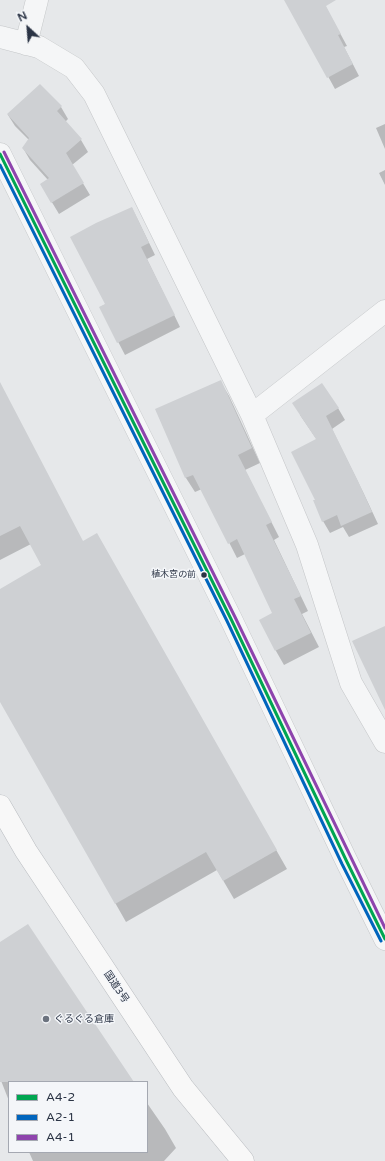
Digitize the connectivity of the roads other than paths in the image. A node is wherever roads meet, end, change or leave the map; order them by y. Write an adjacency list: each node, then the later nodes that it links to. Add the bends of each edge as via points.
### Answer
1 (37, 0): 3 (street)
2 (0, 37): 3 (street)
3 (26, 44): 6 (street, via 39,47 74,68 94,94)
4 (0, 154): 9 (street, via 231,619)
5 (385, 311): 6 (street)
6 (252, 415): 7 (street, via 307,545 351,683)
7 (385, 742)
8 (0, 806): 10 (highway, 国道3号, via 26,852 183,1088)
9 (385, 939)
10 (243, 1161)

